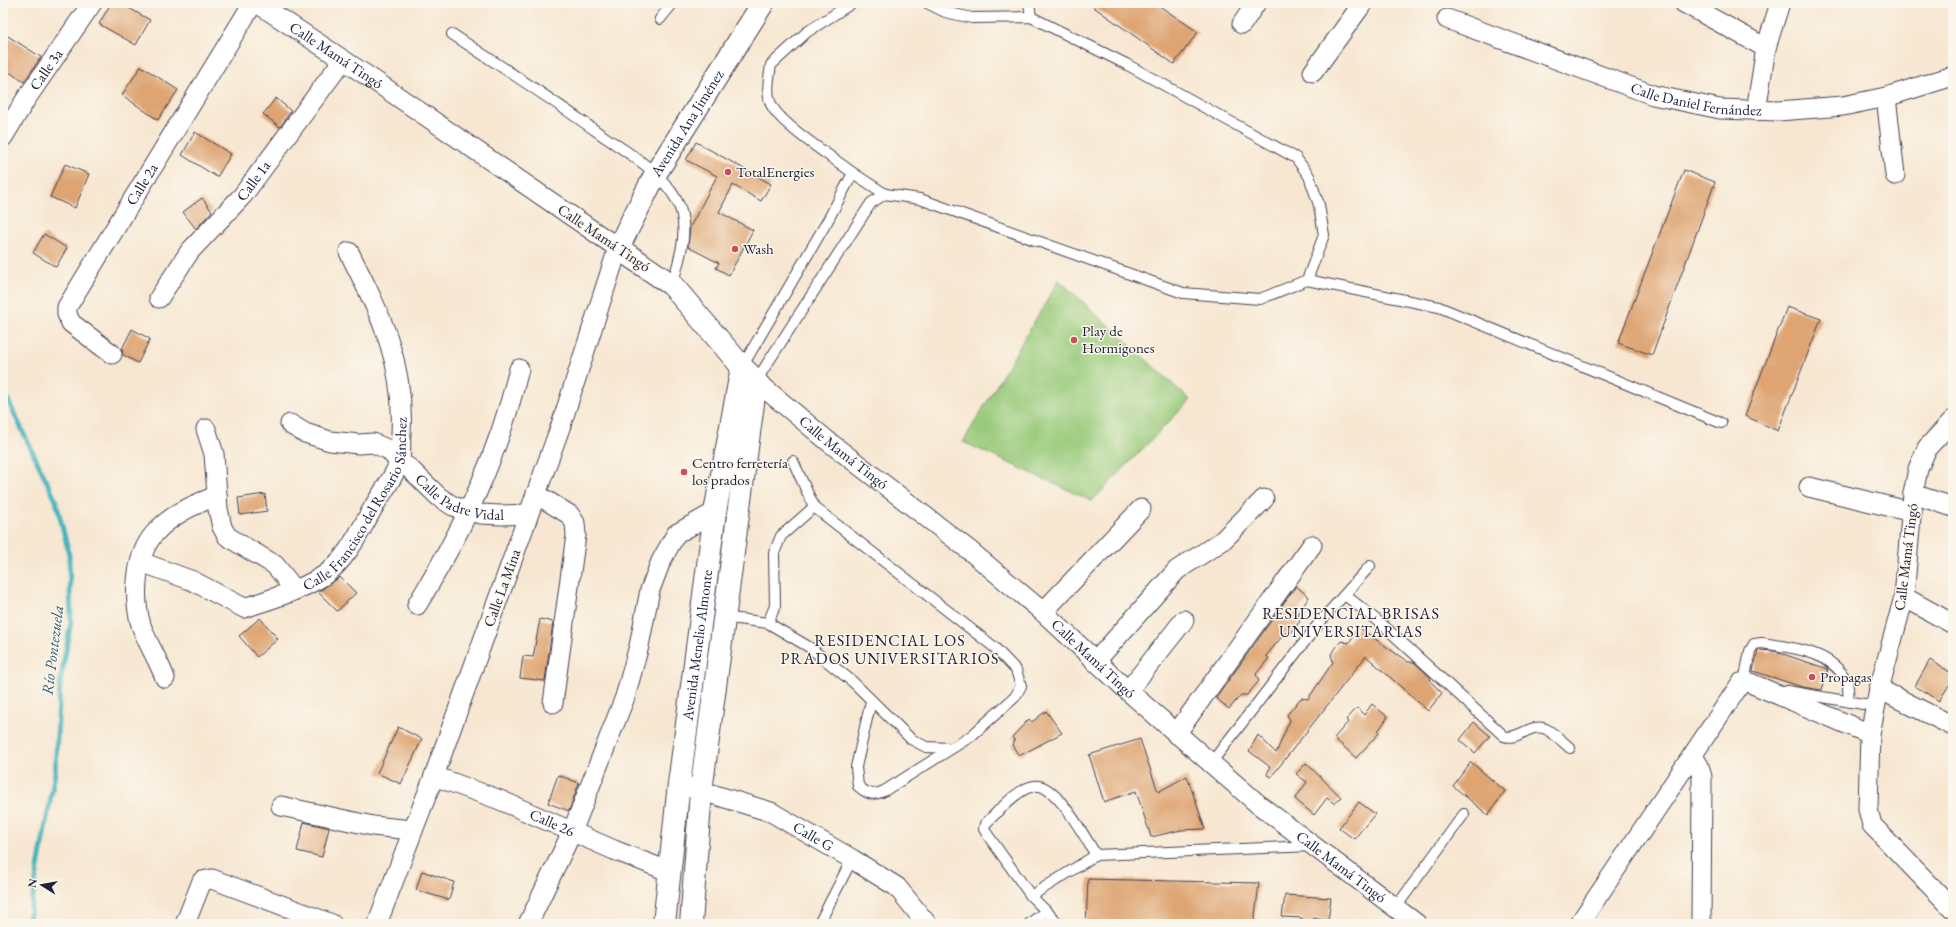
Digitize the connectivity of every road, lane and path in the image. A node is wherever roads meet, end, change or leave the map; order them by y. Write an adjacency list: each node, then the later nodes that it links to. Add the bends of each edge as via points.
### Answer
1 (92, 3): 24 (street, Calle 3a)
2 (253, 3): 34 (street, Calle 2a, via 67,307 71,323)
3 (257, 3): 19 (street, Calle Mamá Tingó)
4 (673, 3): 14 (lane)
5 (763, 3): 25 (street, Avenida Ana Jiménez)
6 (852, 3): 26 (lane, via 808,32 771,65 768,86 773,107 790,126)
7 (926, 3): 13 (lane, via 945,12 972,18)
8 (1029, 3): 13 (lane)
9 (1256, 3): 16 (street)
10 (1364, 3): 20 (street)
11 (1684, 3): 18 (street)
12 (1780, 3): 18 (street)
13 (1031, 17): 31 (lane, via 1126,64 1296,158 1309,176 1319,205 1324,235)
14 (660, 19)
15 (1447, 19): 23 (street, Calle Daniel Fernández, via 1654,95 1701,106)
16 (1242, 24)
17 (452, 34): 25 (lane, via 550,98)
18 (1766, 48): 23 (street)
19 (343, 60): 29 (street, Calle Mamá Tingó); 33 (street, Calle 1a, via 243,195 190,251)
20 (1313, 72)
21 (1953, 76): 22 (street, Calle Daniel Fernández)
22 (1886, 97): 23 (street, Calle Daniel Fernández, via 1843,106); 27 (street)
23 (1756, 111)
24 (3, 137)
25 (656, 173): 29 (street, Avenida Ana Jiménez); 32 (lane, via 676,200 683,219 682,249)
26 (852, 173): 28 (lane); 36 (lane)
27 (1895, 175)
28 (885, 194): 31 (lane, via 920,199 1183,293 1260,298); 36 (lane, via 871,203)
29 (618, 248): 32 (street, Calle Mamá Tingó); 44 (street, Calle La Mina)
30 (349, 252): 42 (street, Calle Francisco del Rosario Sánchez, via 391,345 400,386 402,411)
31 (1307, 280): 38 (lane, via 1438,307)
32 (672, 285): 36 (street, Calle Mamá Tingó)
33 (159, 298)
34 (112, 354)
35 (519, 369): 51 (street, via 506,421)
36 (749, 374): 52 (street, Avenida Menelio Almonte); 61 (street, Calle Mamá Tingó, via 829,442 969,550); 62 (street, Avenida Menelio Almonte)
37 (1953, 420): 47 (street, Calle Mamá Tingó, via 1927,448 1918,469)
38 (1721, 423)
39 (290, 424): 42 (street, Calle Padre Vidal, via 305,433 330,441 373,443 389,450)
40 (206, 429): 45 (street, via 214,454)
41 (793, 461): 48 (lane)
42 (399, 462): 51 (street, Calle Padre Vidal, via 418,474 439,497 454,506); 57 (street, Calle Francisco del Rosario Sánchez, via 357,536 337,563 323,575)
43 (1809, 487): 47 (street)
44 (536, 494): 53 (street, Calle La Mina); 73 (street, via 570,516 575,524 576,535)
45 (217, 496): 55 (street, via 195,504 171,519 154,534); 57 (street, via 222,528 227,536 275,565)
46 (1264, 499): 66 (street, via 1222,541 1176,570)
47 (1912, 503): 49 (street); 59 (street, Calle Mamá Tingó)
48 (814, 507): 64 (lane, via 781,536 774,553 775,606); 77 (lane, via 994,647 1016,670 1021,686 1015,697 970,737)
49 (1953, 507)
50 (1141, 509): 61 (street)
51 (470, 511): 53 (street, Calle Padre Vidal, via 480,514); 60 (street)
52 (715, 512): 82 (street, Avenida Menelio Almonte); 87 (street, via 676,534 661,561 650,590 639,646 625,697)
53 (528, 514): 81 (street, Calle La Mina)
54 (1312, 545): 75 (street)
55 (141, 562): 57 (street, Calle Francisco del Rosario Sánchez, via 192,581 244,608); 67 (street, via 136,581 136,604 141,624)
56 (1370, 566): 58 (lane)
57 (295, 590)
58 (1345, 595): 78 (lane, via 1384,626 1504,736 1512,737 1541,727); 80 (lane, via 1320,622)
59 (1904, 597): 65 (street); 70 (street, Calle Mamá Tingó)
60 (417, 605)
61 (1043, 612): 66 (street, Calle Mamá Tingó)
62 (723, 616): 64 (lane); 83 (street, Avenida Menelio Almonte)
63 (1184, 620): 69 (street)
64 (768, 623): 71 (lane, via 809,647 853,682)
65 (1953, 624)
66 (1095, 662): 69 (street, Calle Mamá Tingó)
67 (165, 678)
68 (1752, 684): 72 (lane); 72 (lane, via 1750,651 1754,644 1762,642 1812,652 1832,663 1846,680); 76 (street); 79 (street, via 1741,683)
69 (1128, 691): 75 (street, Calle Mamá Tingó)
70 (1877, 698): 72 (lane); 74 (street); 76 (street, Calle Mamá Tingó)
71 (871, 702): 77 (lane, via 911,739 926,747); 77 (lane, via 856,767 858,786 865,792 872,795 884,791)
72 (1849, 702)
73 (554, 703)
74 (1953, 726)
75 (1176, 734): 80 (street, Calle Mamá Tingó)
76 (1870, 734): 94 (street, Calle Mamá Tingó, via 1868,809 1872,825)
77 (951, 748)
78 (1570, 748)
79 (1693, 756): 107 (street); 108 (street, via 1702,777)
80 (1211, 763): 88 (street, Calle Mamá Tingó, via 1258,804)
81 (434, 776): 86 (street, Calle La Mina); 87 (street, Calle 26, via 500,800)
82 (679, 784): 83 (street, Calle G); 91 (street, Avenida Menelio Almonte)
83 (701, 791): 90 (street, Calle G, via 771,812); 101 (street, Avenida Menelio Almonte)
84 (281, 806): 86 (street, via 372,826)
85 (1464, 814): 93 (lane)
86 (412, 830): 98 (street, Calle La Mina)
87 (572, 832): 91 (street, Calle 26); 99 (street)
88 (1315, 846): 89 (lane); 93 (street, Calle Mamá Tingó)
89 (1096, 855): 92 (lane); 92 (lane, via 1062,802 1048,790 1041,786 1033,786 1020,792 985,824 984,829)
90 (852, 859): 102 (lane); 103 (street, Calle G, via 897,887)
91 (668, 871): 100 (street, Avenida Menelio Almonte)
92 (1031, 896): 95 (lane)
93 (1396, 907): 106 (street, Calle Mamá Tingó)
94 (1953, 909)
95 (1046, 911): 104 (lane); 105 (lane)
96 (185, 924): 97 (street, via 202,881 212,878)
97 (332, 924)
98 (377, 924)
99 (528, 924)
100 (664, 924)
101 (691, 924)
102 (820, 924)
103 (927, 924)
104 (1029, 924)
105 (1059, 924)
106 (1417, 924)
107 (1579, 924)
108 (1701, 924)

